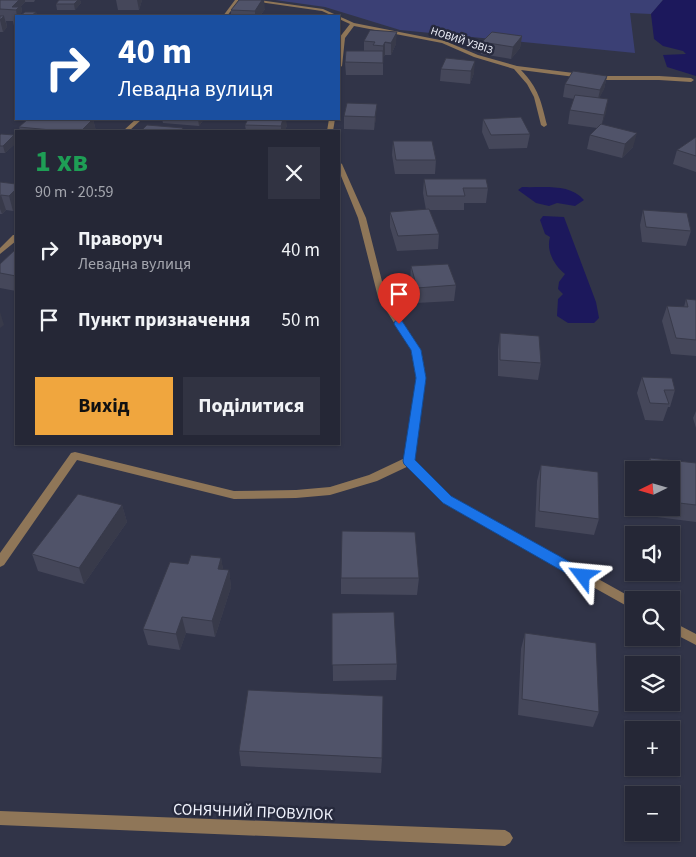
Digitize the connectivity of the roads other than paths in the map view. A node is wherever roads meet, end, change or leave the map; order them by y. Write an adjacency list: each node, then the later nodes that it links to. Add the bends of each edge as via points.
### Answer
1 (237, 0): 3 (street)
2 (248, 0): 4 (street, НОВИЙ УЗВІЗ, via 323,10)
3 (226, 15)
4 (333, 15)
5 (340, 18): 6 (street, НОВИЙ УЗВІЗ)
6 (353, 24): 7 (street, via 342,38); 8 (street, НОВИЙ УЗВІЗ, via 443,42)
7 (340, 57)
8 (516, 68): 9 (street, НОВИЙ УЗВІЗ, via 598,78); 11 (street, via 530,83)
9 (690, 80)
10 (138, 120): 12 (street)
11 (544, 124)
12 (127, 130)
13 (340, 166): 16 (street, via 362,218 382,297 416,350 421,378)
14 (15, 238): 15 (street)
15 (0, 252)
16 (409, 461): 17 (street, via 373,478 330,491 234,495 75,456); 18 (street, via 447,500)
17 (0, 562)
18 (625, 600)
19 (680, 631): 20 (street)
20 (696, 640)
21 (0, 818): 22 (street, СОНЯЧНИЙ ПРОВУЛОК)
22 (505, 838)

